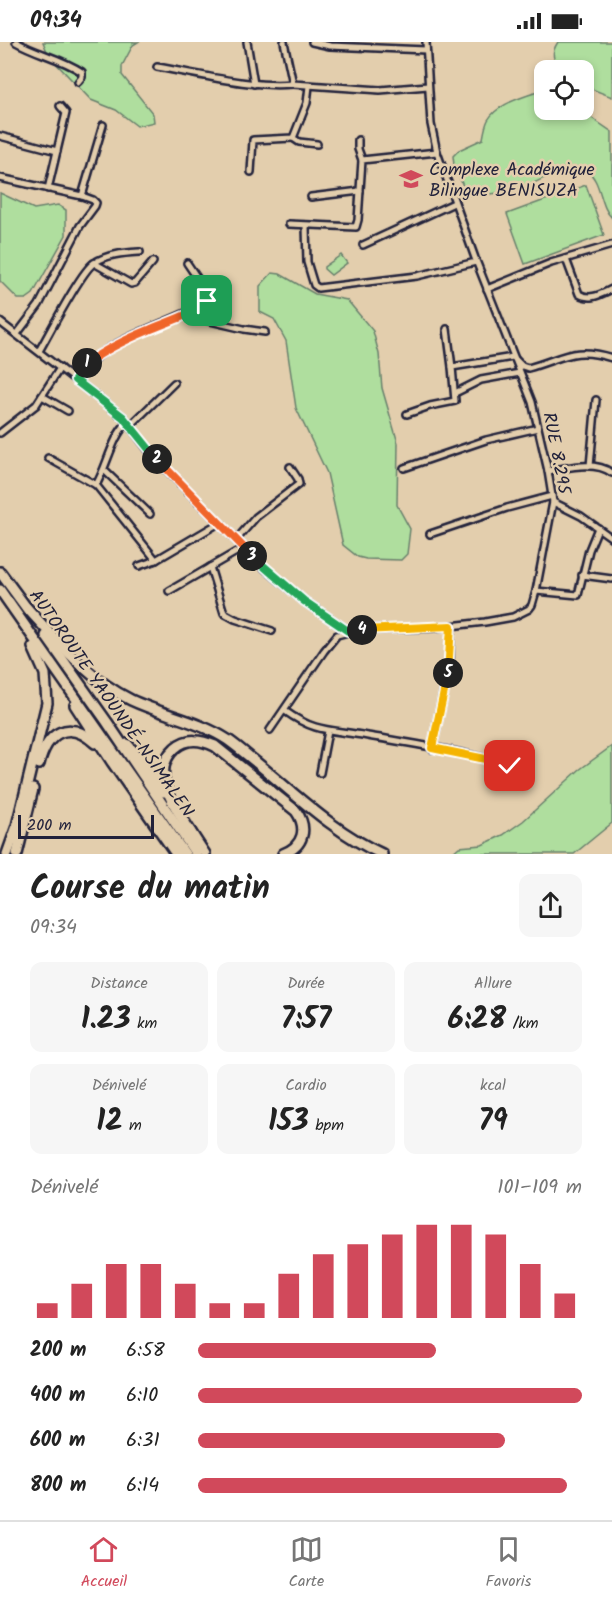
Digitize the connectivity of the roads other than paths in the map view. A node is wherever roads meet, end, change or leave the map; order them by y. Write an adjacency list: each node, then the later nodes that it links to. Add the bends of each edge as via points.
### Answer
1 (16, 42): 8 (street, via 81,72)
2 (247, 42): 9 (street)
3 (284, 42): 10 (street)
4 (312, 42): 6 (street)
5 (426, 42): 6 (street, RUE 8.295)
6 (426, 50): 12 (street, RUE 8.295)
7 (157, 67): 9 (street)
8 (78, 82)
9 (254, 84): 10 (street)
10 (293, 84): 11 (street)
11 (309, 86): 12 (street, via 380,90); 16 (street, via 307,103)
12 (428, 87): 20 (street, RUE 8.295)
13 (60, 106): 19 (street, via 66,113)
14 (103, 125): 26 (street)
15 (0, 136): 19 (street)
16 (293, 138): 18 (street); 22 (street, via 253,140)
17 (358, 140): 21 (street)
18 (317, 144)
19 (57, 151): 24 (street)
20 (436, 152): 21 (street); 28 (street, RUE 8.295)
21 (362, 160): 25 (street)
22 (251, 172)
23 (0, 178): 24 (street)
24 (48, 189): 26 (street)
25 (360, 192): 27 (street); 30 (street, via 356,227)
26 (82, 196): 45 (street, via 96,203 39,305)
27 (311, 197)
28 (454, 203): 31 (street); 36 (street, RUE 8.295)
29 (289, 224): 30 (street)
30 (306, 226): 36 (street, via 307,262 318,288 417,276)
31 (363, 245)
32 (612, 245): 34 (street)
33 (140, 252): 37 (street)
34 (566, 259): 39 (street); 40 (street, via 577,291 583,297)
35 (153, 262): 37 (street, via 132,284)
36 (476, 262): 39 (street, RUE 8.295)
37 (93, 263): 46 (street)
38 (187, 263): 41 (street, via 208,296 203,305)
39 (487, 289): 47 (street, RUE 8.295)
40 (612, 289)
41 (183, 315): 44 (street); 52 (street, via 102,352 87,363)
42 (0, 322): 45 (street)
43 (447, 329): 49 (street)
44 (264, 332)
45 (18, 334): 46 (street)
46 (39, 351): 50 (street)
47 (513, 357): 48 (street, via 528,368 577,352); 49 (street); 51 (street, RUE 8.295)
48 (612, 358)
49 (452, 367): 54 (street)
50 (60, 368): 52 (street); 55 (street)
51 (520, 373): 54 (street, via 481,380); 60 (street, RUE 8.295)
52 (75, 380): 59 (street)
53 (174, 383): 59 (street)
54 (455, 393): 58 (street, via 455,401)
55 (42, 396): 57 (street); 61 (street)
56 (597, 400): 63 (street)
57 (68, 411)
58 (407, 414)
59 (129, 424): 67 (street, via 118,434); 73 (street, via 153,456)
60 (538, 428): 65 (street, via 486,440); 68 (street, RUE 8.295)
61 (0, 433)
62 (48, 458): 70 (street)
63 (590, 466): 66 (street); 68 (street)
64 (290, 467): 77 (street, via 298,484 263,511)
65 (404, 468)
66 (609, 468): 69 (street)
67 (105, 471): 70 (street); 72 (street)
68 (548, 471): 71 (street, RUE 8.295)
69 (612, 473)
70 (96, 485): 79 (street)
71 (552, 499): 74 (street); 75 (street, via 507,508); 87 (street, RUE 8.295)
72 (150, 514)
73 (219, 523): 77 (street); 79 (street)
74 (598, 528): 76 (street); 83 (street)
75 (430, 534)
76 (612, 538)
77 (236, 540): 78 (street)
78 (243, 548): 81 (street); 92 (street, via 304,601)
79 (156, 560): 80 (street)
80 (139, 566)
81 (210, 567): 86 (street); 91 (street, via 224,613)
82 (0, 572): 89 (highway, AUTOROUTE YAOUNDÉ-NSIMALEN)
83 (582, 575): 84 (street); 87 (street, via 576,596)
84 (612, 579)
85 (0, 590): 88 (highway, AUTOROUTE YAOUNDÉ-NSIMALEN)
86 (169, 591)
87 (536, 591): 90 (street, RUE 8.295, via 532,605 521,614)
88 (9, 603): 93 (highway, AUTOROUTE YAOUNDÉ-NSIMALEN); 103 (highway, via 39,657 47,690 45,718)
89 (26, 607): 95 (highway, AUTOROUTE YAOUNDÉ-NSIMALEN); 110 (highway, via 97,679 131,700 198,724 229,740 330,823)
90 (451, 626): 92 (street, RUE 8.295); 98 (street, via 450,661)
91 (272, 631)
92 (348, 631): 94 (street, via 333,639)
93 (57, 672): 99 (highway); 106 (highway, AUTOROUTE YAOUNDÉ-NSIMALEN)
94 (285, 711): 96 (street); 97 (street, via 303,723)
95 (107, 722): 102 (highway, via 141,760); 107 (highway, AUTOROUTE YAOUNDÉ-NSIMALEN)
96 (270, 730)
97 (328, 731): 98 (street); 101 (street)
98 (432, 748): 100 (street)
99 (112, 762): 104 (highway, via 81,733 56,733 40,758); 105 (highway)
100 (510, 766)
101 (320, 773)
102 (193, 836): 108 (highway); 109 (highway, via 162,776 166,760 178,746 200,740 215,746 302,819 303,836)
103 (7, 854)
104 (17, 854)
105 (176, 854)
106 (185, 854)
107 (196, 854)
108 (206, 854)
109 (283, 854)
110 (382, 854)

